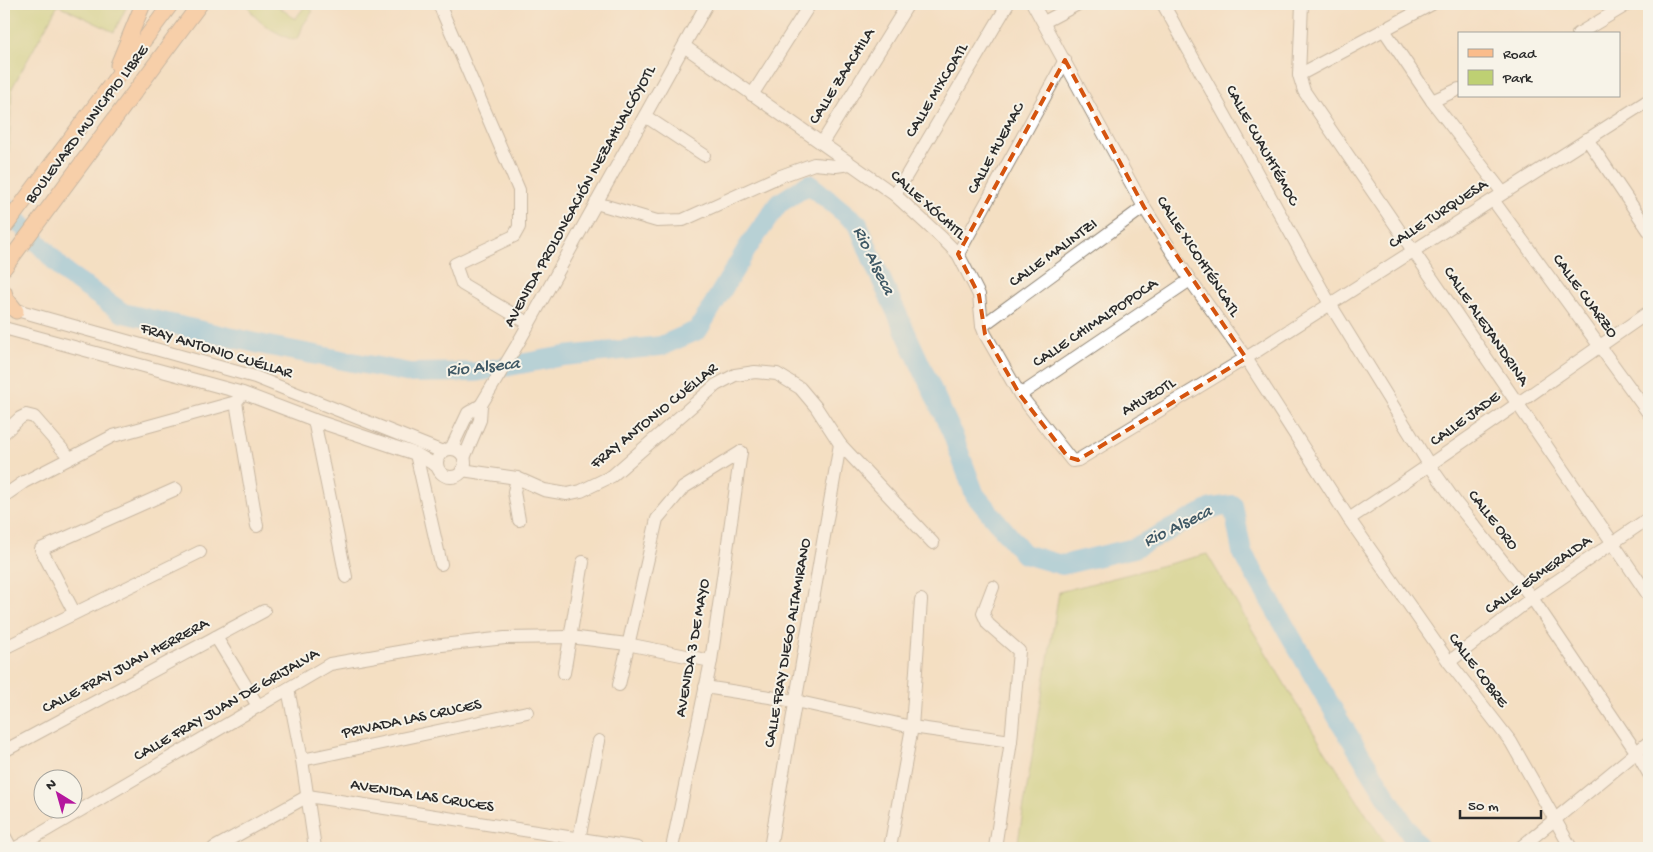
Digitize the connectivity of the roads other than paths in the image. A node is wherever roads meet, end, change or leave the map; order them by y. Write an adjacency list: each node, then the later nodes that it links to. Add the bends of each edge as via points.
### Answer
1 (142, 4): 21 (main road)
2 (171, 4): 21 (main road, BOULEVARD MUNICIPIO LIBRE)
3 (200, 4): 39 (main road, BOULEVARD MUNICIPIO LIBRE)
4 (439, 4): 45 (street, via 519,190 518,227 514,236 455,264 462,284)
5 (707, 4): 18 (street, AVENIDA PROLONGACIÓN NEZAHUALCÓYOTL)
6 (810, 4): 23 (street)
7 (908, 4): 28 (street, CALLE ZAACHILA)
8 (1008, 4): 31 (street, CALLE MIXCOATL)
9 (1033, 4): 15 (street, CALLE XICOHTÉNCATL)
10 (1078, 4): 15 (street)
11 (1163, 4): 42 (street, CALLE CUAUHTÉMOC)
12 (1302, 4): 20 (street)
13 (1432, 4): 16 (street)
14 (1628, 4): 17 (street)
15 (1044, 22): 19 (street, CALLE XICOHTÉNCATL)
16 (1384, 30): 20 (street); 25 (street, CALLE CUARZO)
17 (1581, 32)
18 (684, 46): 23 (street, CALLE XÓCHITL); 26 (street, AVENIDA PROLONGACIÓN NEZAHUALCÓYOTL)
19 (1065, 60): 34 (street, CALLE XICOHTÉNCATL); 38 (street, CALLE HUEMAC)
20 (1299, 75): 37 (street, CALLE ALEJANDRINA, via 1304,91)
21 (111, 84): 35 (main road, BOULEVARD MUNICIPIO LIBRE)
22 (1458, 89): 25 (street)
23 (752, 95): 28 (street, CALLE XÓCHITL)
24 (1649, 100): 27 (street, CALLE TURQUESA)
25 (1432, 101): 32 (street, CALLE CUARZO)
26 (645, 116): 29 (street); 33 (street, AVENIDA PROLONGACIÓN NEZAHUALCÓYOTL)
27 (1588, 139): 32 (street, CALLE TURQUESA); 36 (street)
28 (822, 143): 30 (street, CALLE XÓCHITL)
29 (704, 155)
30 (850, 164): 31 (street, CALLE XÓCHITL); 33 (street, via 814,164 683,220 656,221)
31 (895, 195): 38 (street, CALLE XÓCHITL)
32 (1498, 196): 37 (street, CALLE TURQUESA); 48 (street, CALLE CUARZO)
33 (596, 203): 45 (street, AVENIDA PROLONGACIÓN NEZAHUALCÓYOTL)
34 (1144, 207): 40 (street, CALLE XICOHTÉNCATL); 46 (street, CALLE MALINTZI)
35 (4, 228)
36 (1649, 231)
37 (1413, 251): 42 (street, CALLE TURQUESA); 52 (street, CALLE ALEJANDRINA)
38 (958, 254): 46 (street, CALLE XÓCHITL, via 979,295)
39 (4, 268)
40 (1190, 280): 49 (street, CALLE XICOHTÉNCATL); 50 (street, CALLE CHIMALPOPOCA)
41 (4, 292): 43 (main road)
42 (1330, 304): 49 (street, CALLE TURQUESA); 64 (street, CALLE ORO)
43 (10, 309): 58 (street, FRAY ANTONIO CUÉLLAR, via 255,377)
44 (1649, 312): 48 (street, CALLE JADE)
45 (528, 323): 53 (street, AVENIDA PROLONGACIÓN NEZAHUALCÓYOTL)
46 (982, 326): 50 (street, CALLE XÓCHITL)
47 (4, 328): 51 (street, FRAY ANTONIO CUÉLLAR)
48 (1600, 346): 52 (street, CALLE JADE); 54 (street, CALLE CUARZO)
49 (1246, 358): 60 (street, AHUZOTL, via 1078,460 1072,461); 69 (street, CALLE XICOHTÉNCATL)
50 (1020, 395): 60 (street, CALLE XÓCHITL)
51 (239, 397): 55 (street, FRAY ANTONIO CUÉLLAR); 61 (street, via 113,436); 71 (street)
52 (1518, 403): 64 (street, CALLE JADE); 73 (street, CALLE ALEJANDRINA)
53 (482, 405): 58 (street, AVENIDA PROLONGACIÓN NEZAHUALCÓYOTL, via 468,413); 62 (street, AVENIDA PROLONGACIÓN NEZAHUALCÓYOTL, via 480,420)
54 (1649, 414)
55 (314, 420): 59 (street, FRAY ANTONIO CUÉLLAR); 77 (street)
56 (4, 433): 61 (street, via 20,418 26,415 34,417)
57 (840, 444): 65 (street, FRAY ANTONIO CUÉLLAR, via 800,388 777,374 755,372 735,375 716,385 612,476 596,485 567,494 544,490); 72 (street, FRAY ANTONIO CUÉLLAR); 94 (street, CALLE FRAY DIEGO ALTAMIRANO)
58 (447, 450): 62 (street, via 459,451); 63 (street, via 438,458)
59 (416, 454): 63 (street, FRAY ANTONIO CUÉLLAR); 76 (street)
60 (1068, 457)
61 (70, 458): 67 (street)
62 (463, 464): 63 (street, via 459,474 450,477 442,474); 65 (street, FRAY ANTONIO CUÉLLAR)
63 (437, 466)
64 (1430, 466): 69 (street, CALLE JADE); 80 (street, CALLE ORO)
65 (517, 478): 70 (street, via 514,492)
66 (176, 490): 83 (street, via 41,549)
67 (4, 496)
68 (1649, 518): 73 (street, CALLE ESMERALDA)
69 (1349, 519): 89 (street, CALLE COBRE)
70 (519, 520)
71 (257, 526)
72 (932, 543)
73 (1613, 543): 79 (street, CALLE ALEJANDRINA); 80 (street, CALLE ESMERALDA)
74 (200, 552): 83 (street)
75 (583, 562): 85 (street)
76 (441, 564)
77 (346, 577)
78 (993, 587): 98 (street, via 983,613 988,624 1019,651)
79 (1649, 596)
80 (1532, 598): 89 (street, CALLE ESMERALDA); 102 (street, CALLE ORO)
81 (921, 600): 97 (street)
82 (264, 611): 84 (street, CALLE FRAY JUAN HERRERA)
83 (74, 612): 87 (street)
84 (216, 637): 95 (street); 101 (street, CALLE FRAY JUAN HERRERA)
85 (570, 637): 86 (street, CALLE FRAY JUAN DE GRIJALVA); 90 (street); 93 (street, CALLE FRAY JUAN DE GRIJALVA, via 505,638 433,646 330,664)
86 (627, 644): 88 (street, CALLE FRAY JUAN DE GRIJALVA); 88 (street, AVENIDA 3 DE MAYO, via 657,520 684,488 741,452); 91 (street)
87 (4, 648)
88 (711, 661): 92 (street, AVENIDA 3 DE MAYO)
89 (1448, 662): 106 (street, CALLE COBRE, via 1511,742)
90 (564, 673)
91 (619, 685)
92 (705, 687): 94 (street); 114 (street, AVENIDA 3 DE MAYO)
93 (288, 689): 95 (street, CALLE FRAY JUAN DE GRIJALVA); 103 (street)
94 (796, 701): 97 (street); 115 (street, CALLE FRAY DIEGO ALTAMIRANO)
95 (258, 706): 110 (street, CALLE FRAY JUAN DE GRIJALVA)
96 (527, 712): 103 (street, PRIVADA LAS CRUCES)
97 (912, 727): 98 (street); 116 (street)
98 (1010, 740): 117 (street)
99 (598, 741): 108 (street)
100 (1649, 742): 102 (street)
101 (4, 751)
102 (1637, 753): 104 (street, CALLE ORO); 106 (street)
103 (302, 760): 105 (street)
104 (1649, 774)
105 (308, 796): 108 (street, AVENIDA LAS CRUCES); 111 (street); 112 (street)
106 (1556, 819): 118 (street); 119 (street, CALLE COBRE)
107 (4, 835): 109 (street)
108 (579, 839): 113 (street, AVENIDA LAS CRUCES)
109 (10, 848)
110 (16, 848)
111 (214, 848)
112 (315, 848)
113 (638, 848)
114 (672, 848)
115 (770, 848)
116 (890, 848)
117 (995, 848)
118 (1520, 848)
119 (1571, 848)

